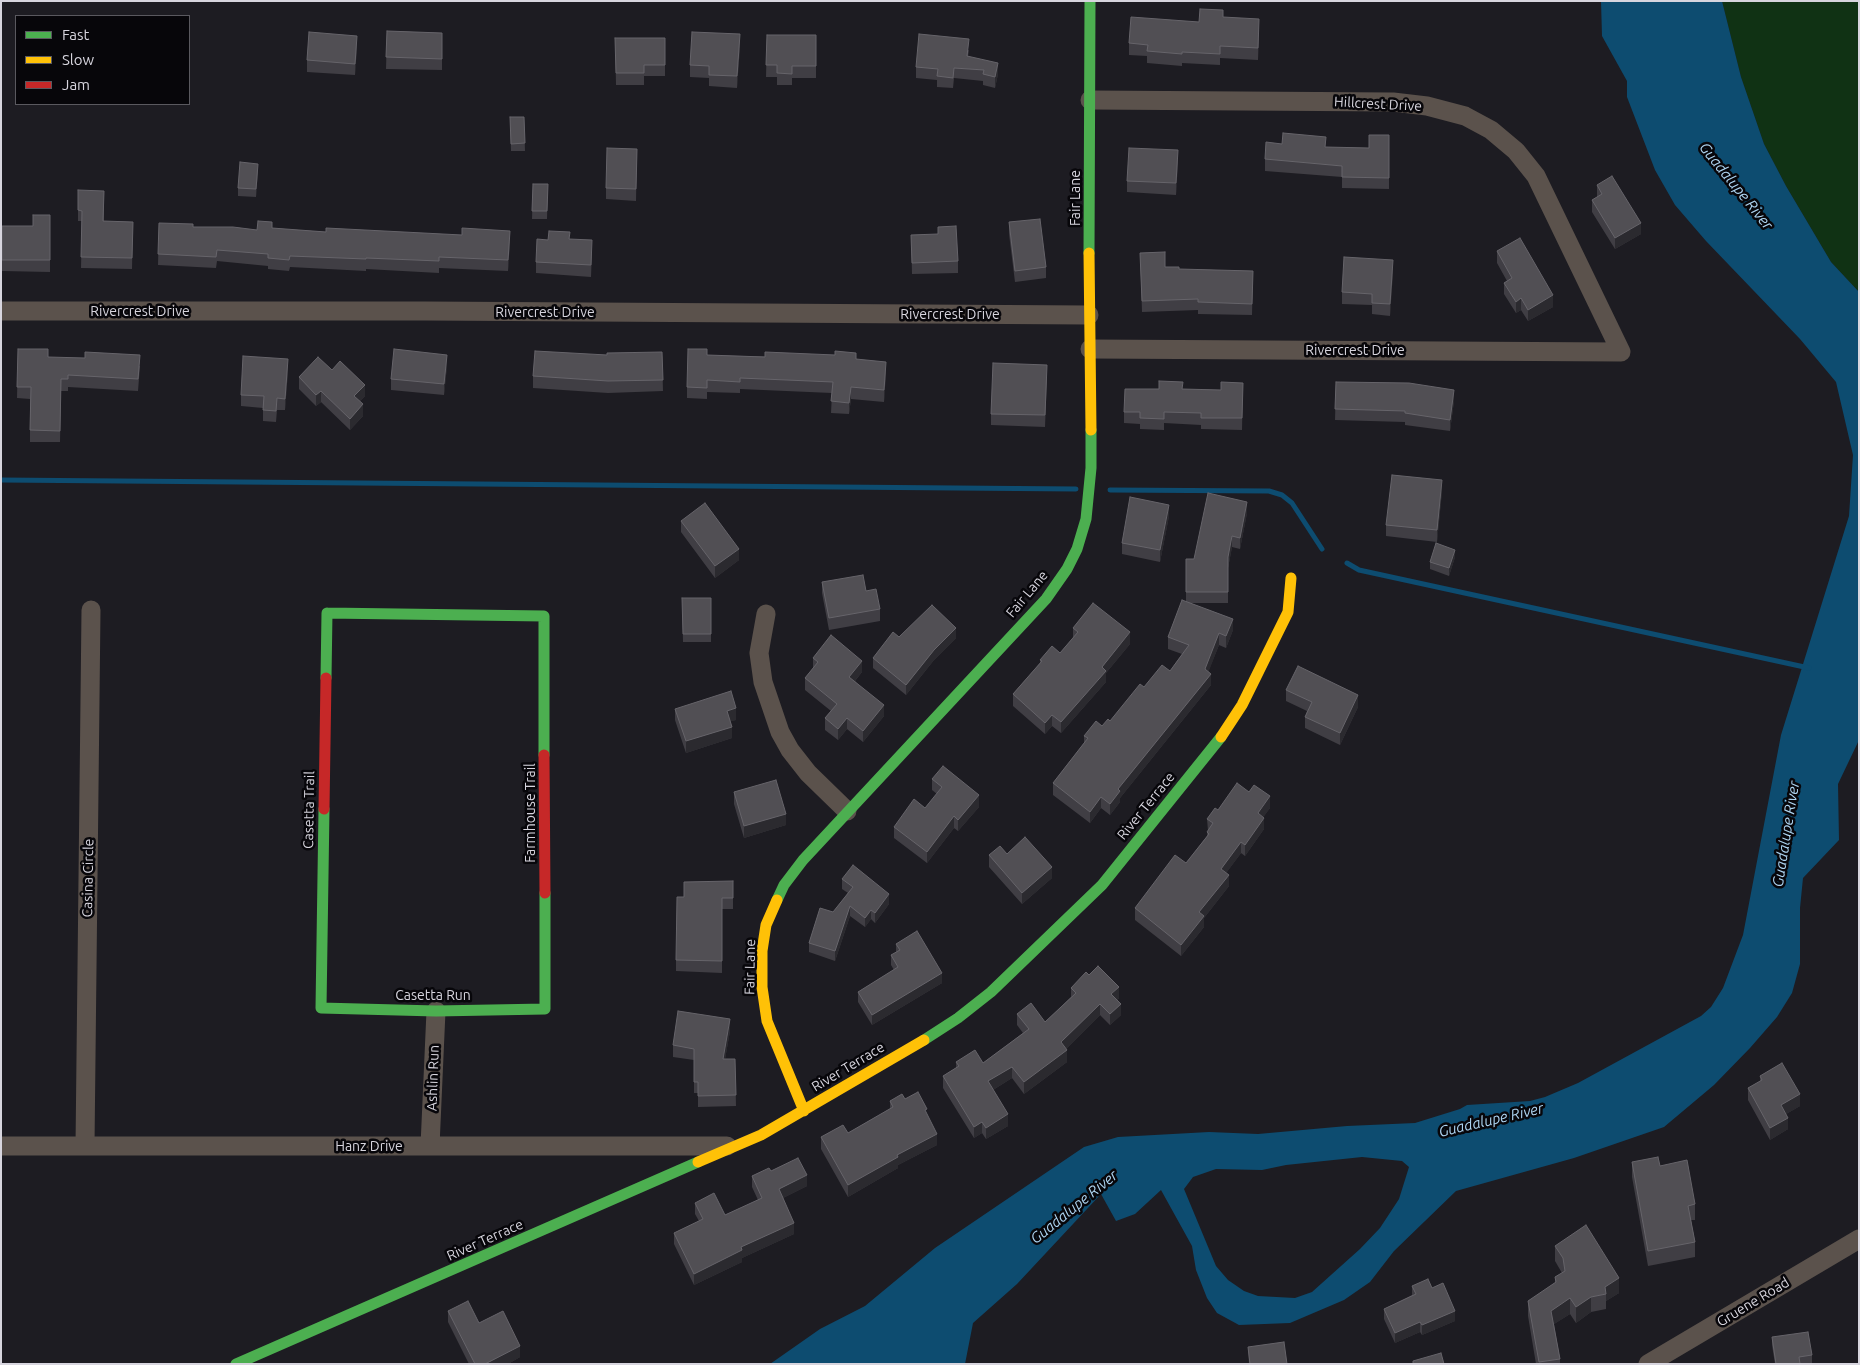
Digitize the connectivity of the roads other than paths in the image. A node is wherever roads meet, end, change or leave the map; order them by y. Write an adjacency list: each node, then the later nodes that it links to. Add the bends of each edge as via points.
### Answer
1 (1090, 1): 2 (street, Fair Lane)
2 (1090, 100): 4 (street, Fair Lane); 6 (street, Hillcrest Drive, via 1393,102 1427,106 1465,116 1491,130 1516,151 1536,176)
3 (1, 311): 4 (street, Rivercrest Drive)
4 (1089, 315): 5 (street, Fair Lane)
5 (1090, 349): 6 (street, Rivercrest Drive); 11 (street, Fair Lane, via 1091,468 1086,519 1067,569 1046,599)
6 (1621, 352)
7 (1291, 578): 15 (street, River Terrace, via 1288,612 1242,706 1225,732 1102,885 992,992 958,1018)
8 (91, 610): 17 (street, Casina Circle)
9 (766, 614): 11 (street, via 759,653 763,682 780,732 808,773)
10 (544, 616): 12 (street, Casetta Trail, via 326,613); 13 (street, Farmhouse Trail)
11 (848, 811): 15 (street, Fair Lane, via 784,886 766,925 762,951 762,987 767,1021)
12 (321, 1008): 14 (street, Casetta Run)
13 (545, 1009): 14 (street, Casetta Run)
14 (436, 1011): 18 (street, Ashlin Run)
15 (804, 1111): 19 (street, River Terrace)
16 (1, 1146): 17 (street, Hanz Drive)
17 (85, 1146): 18 (street, Hanz Drive)
18 (430, 1146): 19 (street, Hanz Drive)
19 (736, 1146): 21 (street, River Terrace)
20 (1859, 1239): 22 (street, Gruene Road)
21 (236, 1364)
22 (1648, 1364)

